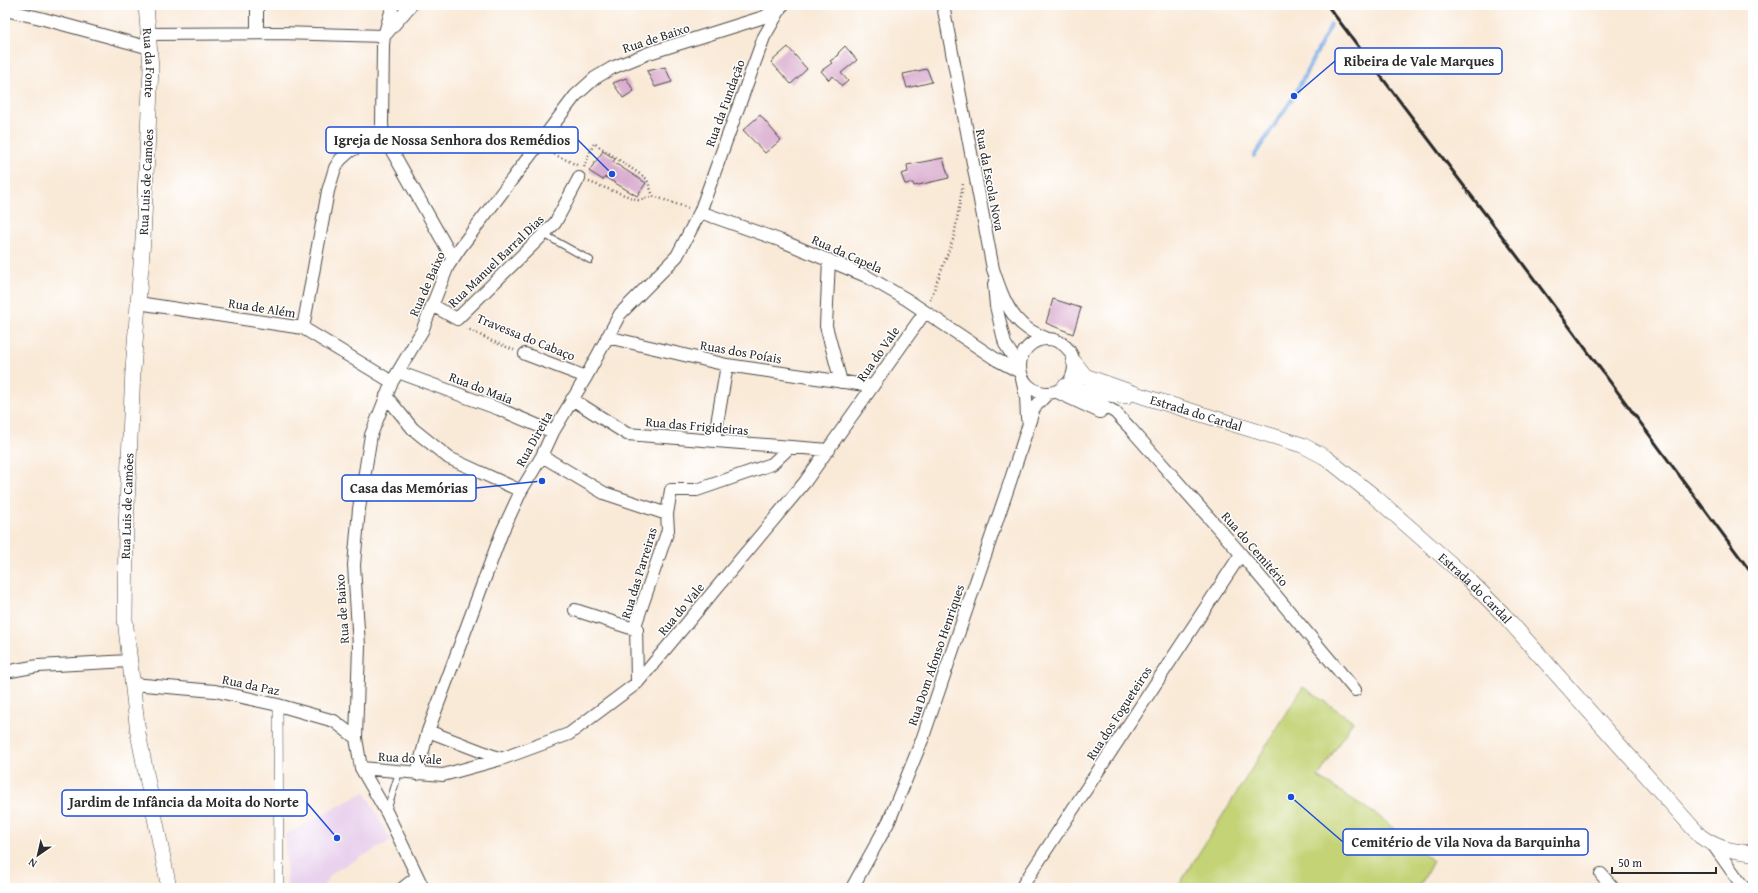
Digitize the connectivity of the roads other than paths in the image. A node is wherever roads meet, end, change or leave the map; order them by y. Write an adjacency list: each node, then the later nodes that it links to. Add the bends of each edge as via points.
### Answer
1 (146, 5): 10 (street, Rua da Fonte)
2 (257, 5): 8 (street)
3 (393, 5): 9 (street)
4 (411, 5): 9 (street)
5 (943, 5): 19 (street, Rua da Escola Nova)
6 (782, 6): 14 (street, Rua da Fundação, via 764,37); 16 (street, Rua de Baixo, via 764,17 649,53 595,78 575,96 536,145)
7 (5, 10): 10 (street)
8 (257, 33): 9 (street); 10 (street)
9 (384, 36): 12 (street)
10 (149, 41): 11 (street, Rua da Fonte, via 152,68)
11 (149, 120): 20 (street, Rua Luis de Camões)
12 (383, 135): 16 (street); 23 (street, via 350,151 335,168 328,191)
13 (579, 178): 15 (street, Rua Manuel Barral Dias, via 555,223)
14 (700, 212): 18 (street, Rua da Capela); 24 (street, Rua Direita, via 677,256 620,314)
15 (545, 235): 17 (lane); 21 (street, Rua Manuel Barral Dias, via 457,319)
16 (452, 259): 21 (street, Rua de Baixo)
17 (590, 260)
18 (829, 260): 22 (street, Rua da Capela, via 866,276); 34 (street, via 826,326)
19 (993, 269): 25 (street, Rua da Escola Nova, via 1001,292 1017,320); 27 (street, via 996,306)
20 (138, 303): 23 (street, Rua de Além); 53 (street, Rua Luis de Camões, via 126,528 125,619)
21 (432, 305): 33 (street, Rua de Baixo, via 422,331)
22 (925, 312): 26 (street, Rua da Capela); 35 (street, Rua do Vale)
23 (303, 328): 33 (street, Rua de Além)
24 (607, 337): 30 (street, Ruas dos Poíais); 32 (street, Rua Direita)
25 (1048, 339): 29 (street, via 1065,346); 31 (street, via 1031,343 1024,350 1020,357)
26 (970, 344): 27 (street, Rua da Capela, via 993,350 1001,349); 31 (street, Rua da Capela)
27 (1005, 344): 31 (street)
28 (525, 354): 32 (street, Travessa do Cabaço)
29 (1074, 362): 36 (street, via 1074,371); 39 (street, Estrada do Cardal, via 1085,376)
30 (727, 366): 34 (street, Ruas dos Poíais); 44 (street)
31 (1020, 372): 36 (street, via 1026,385 1032,390); 41 (street, Rua Dom Afonso Henriques, via 1026,397)
32 (586, 376): 40 (street, Rua Direita)
33 (395, 377): 38 (street, Rua de Baixo); 43 (street, Rua do Maia, via 499,409)
34 (841, 382): 35 (street, Ruas dos Poíais)
35 (872, 386): 46 (street, Rua do Vale)
36 (1060, 388): 37 (street, Estrada do Cardal); 41 (street, Rua Dom Afonso Henriques, via 1034,408); 42 (street, Rua do Cemitério)
37 (1082, 392): 39 (street, Estrada do Cardal); 42 (street, Rua do Cemitério, via 1114,412)
38 (386, 396): 48 (street, via 413,429 449,458); 60 (street, Rua de Baixo, via 371,436 359,509 354,565 359,646)
39 (1142, 396): 66 (street, Estrada do Cardal, via 1302,446 1342,469 1462,574 1503,614 1700,836)
40 (572, 399): 43 (street, Rua Direita); 44 (street, Rua das Frigideiras, via 627,434)
41 (1028, 424): 74 (street, Rua Dom Afonso Henriques, via 922,740 888,821)
42 (1131, 429): 50 (street, Rua do Cemitério)
43 (553, 432): 47 (street, Rua Direita)
44 (714, 441): 45 (street, Rua das Frigideiras)
45 (789, 448): 46 (street, Rua das Frigideiras); 49 (street, via 772,464 697,490 671,490)
46 (829, 450): 55 (street, Rua do Vale, via 806,482)
47 (542, 456): 48 (street, Rua Direita); 49 (street, Rua das Parreiras, via 604,493)
48 (520, 491): 59 (street, Rua Direita, via 502,532)
49 (668, 514): 52 (street, Rua das Parreiras, via 668,530 636,623)
50 (1241, 554): 57 (street, Rua do Cemitério); 75 (street, Rua dos Fogueteiros)
51 (575, 610): 52 (street)
52 (637, 630): 55 (street, Rua das Parreiras)
53 (129, 661): 54 (street, via 38,666); 56 (street, Rua Luis de Camões)
54 (5, 672)
55 (637, 683): 61 (street, Rua do Vale, via 569,734)
56 (132, 684): 58 (street, Rua da Paz, via 215,691); 70 (street, Rua Luis de Camões, via 138,733)
57 (1355, 690)
58 (278, 705): 60 (street, Rua da Paz, via 334,720); 71 (street)
59 (428, 731): 61 (street); 64 (street, Rua Direita)
60 (356, 738): 62 (street, Rua de Baixo)
61 (501, 759): 64 (street, Rua do Vale, via 443,775)
62 (361, 768): 63 (street, Rua do Vale); 65 (street)
63 (399, 772): 64 (street, Rua do Vale); 65 (lane)
64 (417, 774)
65 (387, 813): 69 (street)
66 (1714, 846): 67 (street, Estrada do Cardal); 77 (street)
67 (1753, 852)
68 (1601, 874): 76 (street)
69 (417, 877): 72 (street); 73 (street)
70 (169, 888)
71 (279, 888)
72 (403, 888)
73 (423, 888)
74 (852, 888)
75 (1021, 888)
76 (1613, 888)
77 (1744, 888)

